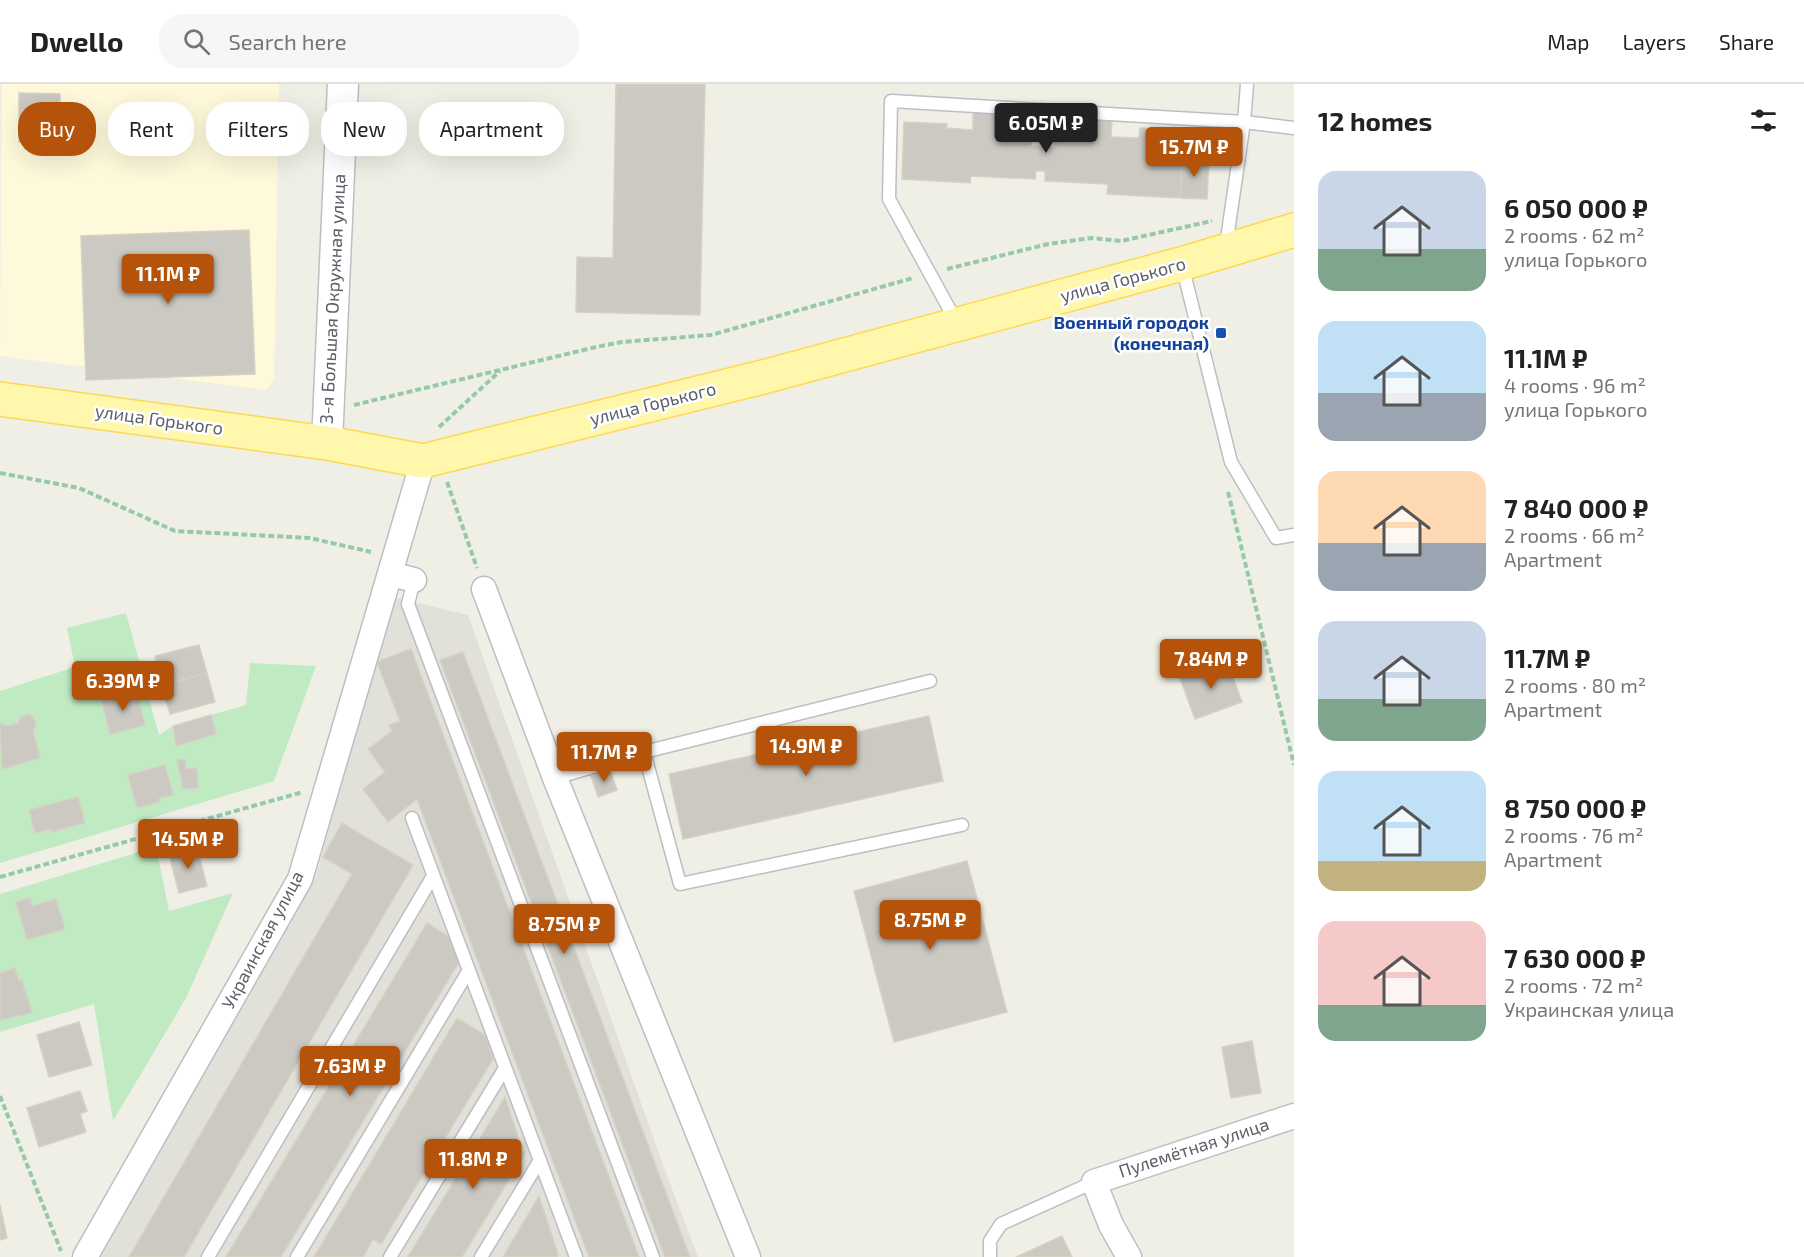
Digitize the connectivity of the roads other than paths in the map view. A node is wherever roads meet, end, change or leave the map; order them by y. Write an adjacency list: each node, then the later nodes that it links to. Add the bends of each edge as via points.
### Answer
1 (343, 84): 10 (street, 3-я Большая Окружная улица)
2 (1247, 84): 3 (lane)
3 (1244, 122): 4 (lane); 6 (lane); 8 (lane, via 891,101 889,199)
4 (1294, 128)
5 (1294, 230): 6 (main road, улица Горького)
6 (1226, 251): 7 (main road, улица Горького)
7 (1181, 264): 8 (main road, улица Горького); 12 (lane, via 1231,462 1276,538)
8 (957, 324): 11 (main road, улица Горького, via 763,377)
9 (1, 398): 10 (main road, улица Горького)
10 (327, 427): 11 (main road, улица Горького)
11 (432, 450): 13 (street, Украинская улица)
12 (1294, 535)
13 (393, 566): 14 (street); 28 (street, Украинская улица, via 300,879)
14 (414, 580): 33 (lane, via 408,604)
15 (484, 589): 18 (street)
16 (930, 681): 17 (lane)
17 (644, 752): 18 (lane); 20 (lane, via 680,884)
18 (555, 778): 34 (street)
19 (412, 818): 21 (lane)
20 (962, 825)
21 (433, 876): 22 (lane); 29 (lane)
22 (469, 970): 23 (lane); 30 (lane)
23 (505, 1068): 25 (lane); 31 (lane)
24 (1294, 1116): 26 (street, Пулемётная улица)
25 (540, 1160): 27 (lane); 32 (lane)
26 (1094, 1182): 35 (lane, via 1001,1224 990,1241); 36 (street)
27 (574, 1256)
28 (85, 1257)
29 (208, 1257)
30 (297, 1257)
31 (390, 1257)
32 (481, 1257)
33 (653, 1257)
34 (748, 1257)
35 (990, 1257)
36 (1129, 1257)

